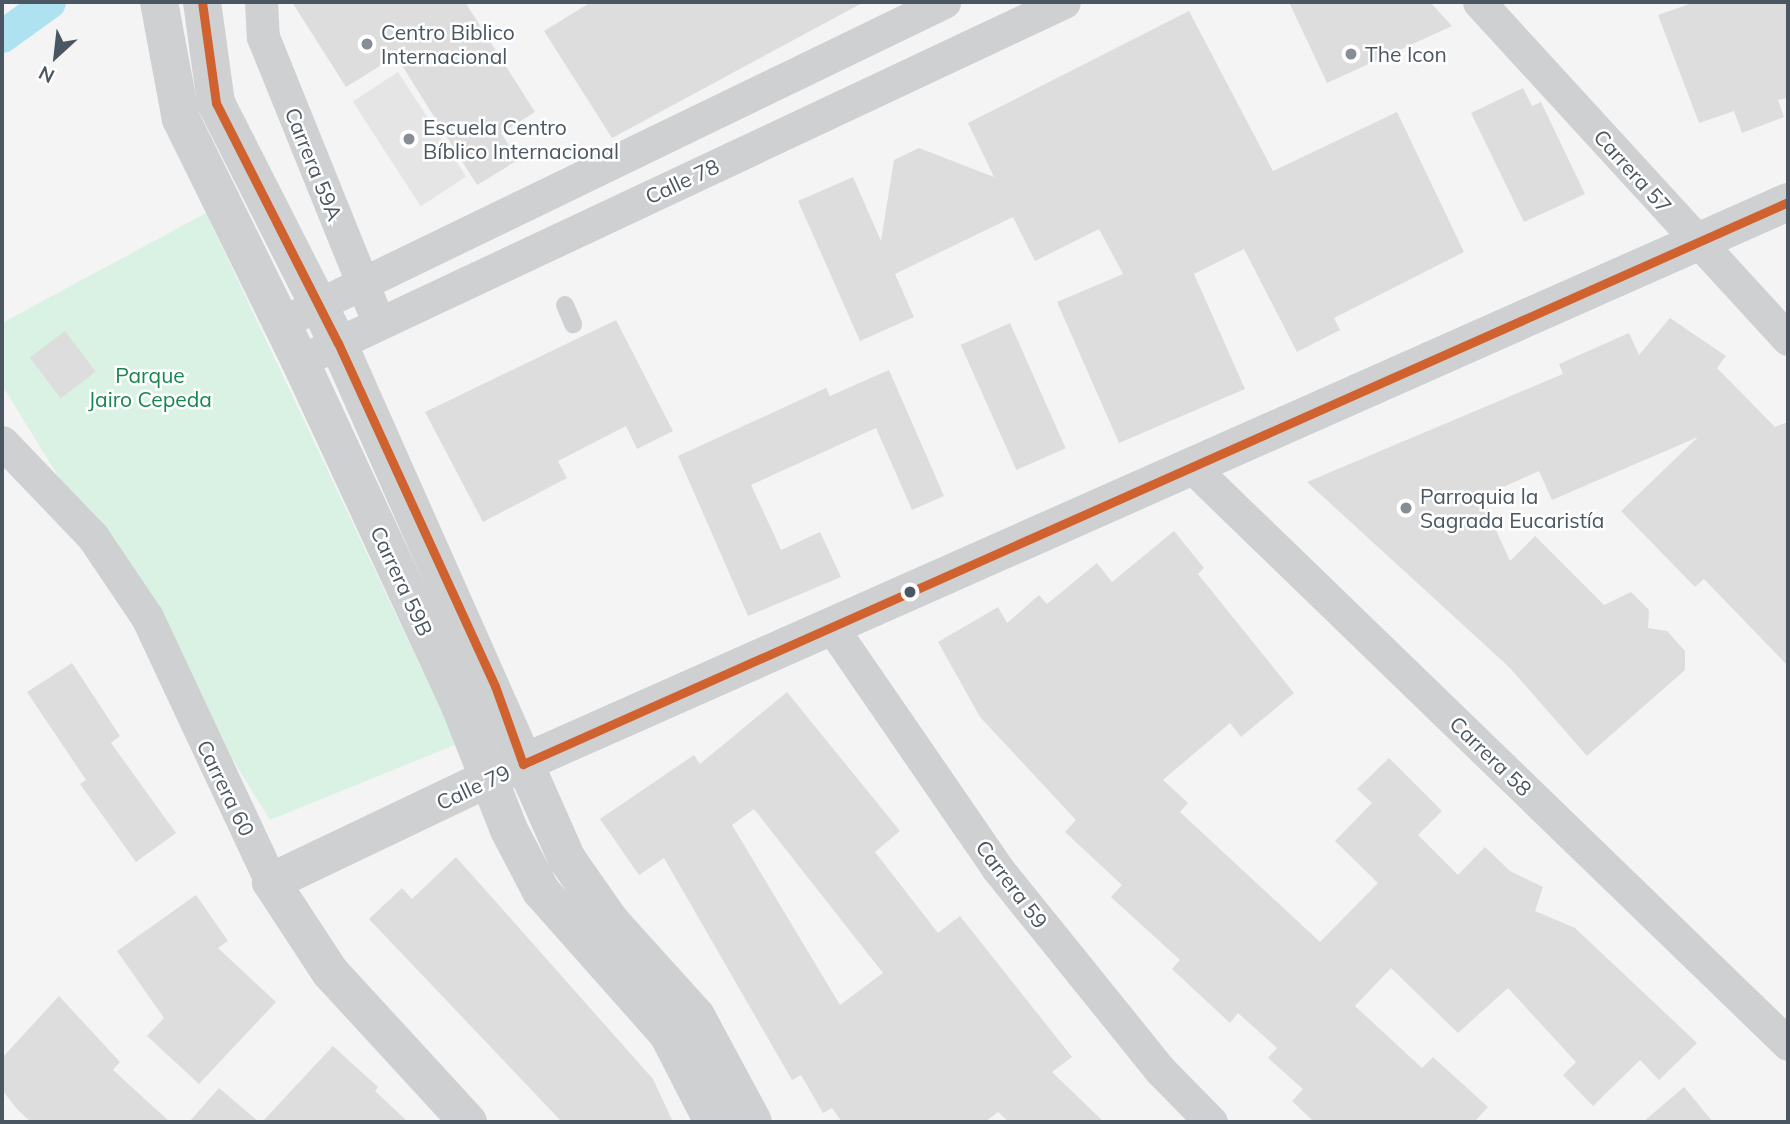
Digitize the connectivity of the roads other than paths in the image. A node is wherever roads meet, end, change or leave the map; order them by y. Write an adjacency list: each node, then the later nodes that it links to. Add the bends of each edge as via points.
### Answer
1 (159, 2): 12 (street, Carrera 59B, via 181,120)
2 (202, 2): 10 (street, Carrera 59B, via 216,103)
3 (261, 2): 9 (street, Carrera 59A, via 263,37)
4 (944, 2): 9 (street)
5 (1064, 2): 13 (street, Calle 78)
6 (1479, 2): 8 (street, Carrera 57)
7 (1788, 202): 8 (street, Calle 79)
8 (1699, 244): 15 (street, Carrera 57); 19 (street, Calle 79)
9 (362, 287): 10 (street); 13 (street, Carrera 59A)
10 (319, 304): 12 (street); 16 (street, Carrera 59B)
11 (565, 305): 14 (lane)
12 (282, 322): 17 (street, Carrera 59B)
13 (379, 324): 16 (street, Calle 78)
14 (573, 324)
15 (1788, 339)
16 (338, 343): 17 (street, Calle 78); 21 (street, Carrera 59B, via 495,686)
17 (300, 361): 22 (street, Carrera 59B)
18 (2, 442): 23 (street, Carrera 60, via 93,537 147,618)
19 (1194, 468): 20 (street, Calle 79); 24 (street, Carrera 58)
20 (833, 629): 21 (street, Calle 79); 28 (street, Carrera 59, via 997,868 1160,1070)
21 (523, 764): 22 (street, Calle 79); 27 (street, Carrera 59B, via 567,859 611,922 696,1016)
22 (488, 779): 23 (street, Calle 79); 26 (street, Carrera 59B, via 541,891 668,1034)
23 (271, 882): 25 (street, Carrera 60, via 330,972)
24 (1788, 1044)
25 (468, 1122)
26 (713, 1122)
27 (753, 1122)
28 (1211, 1122)

